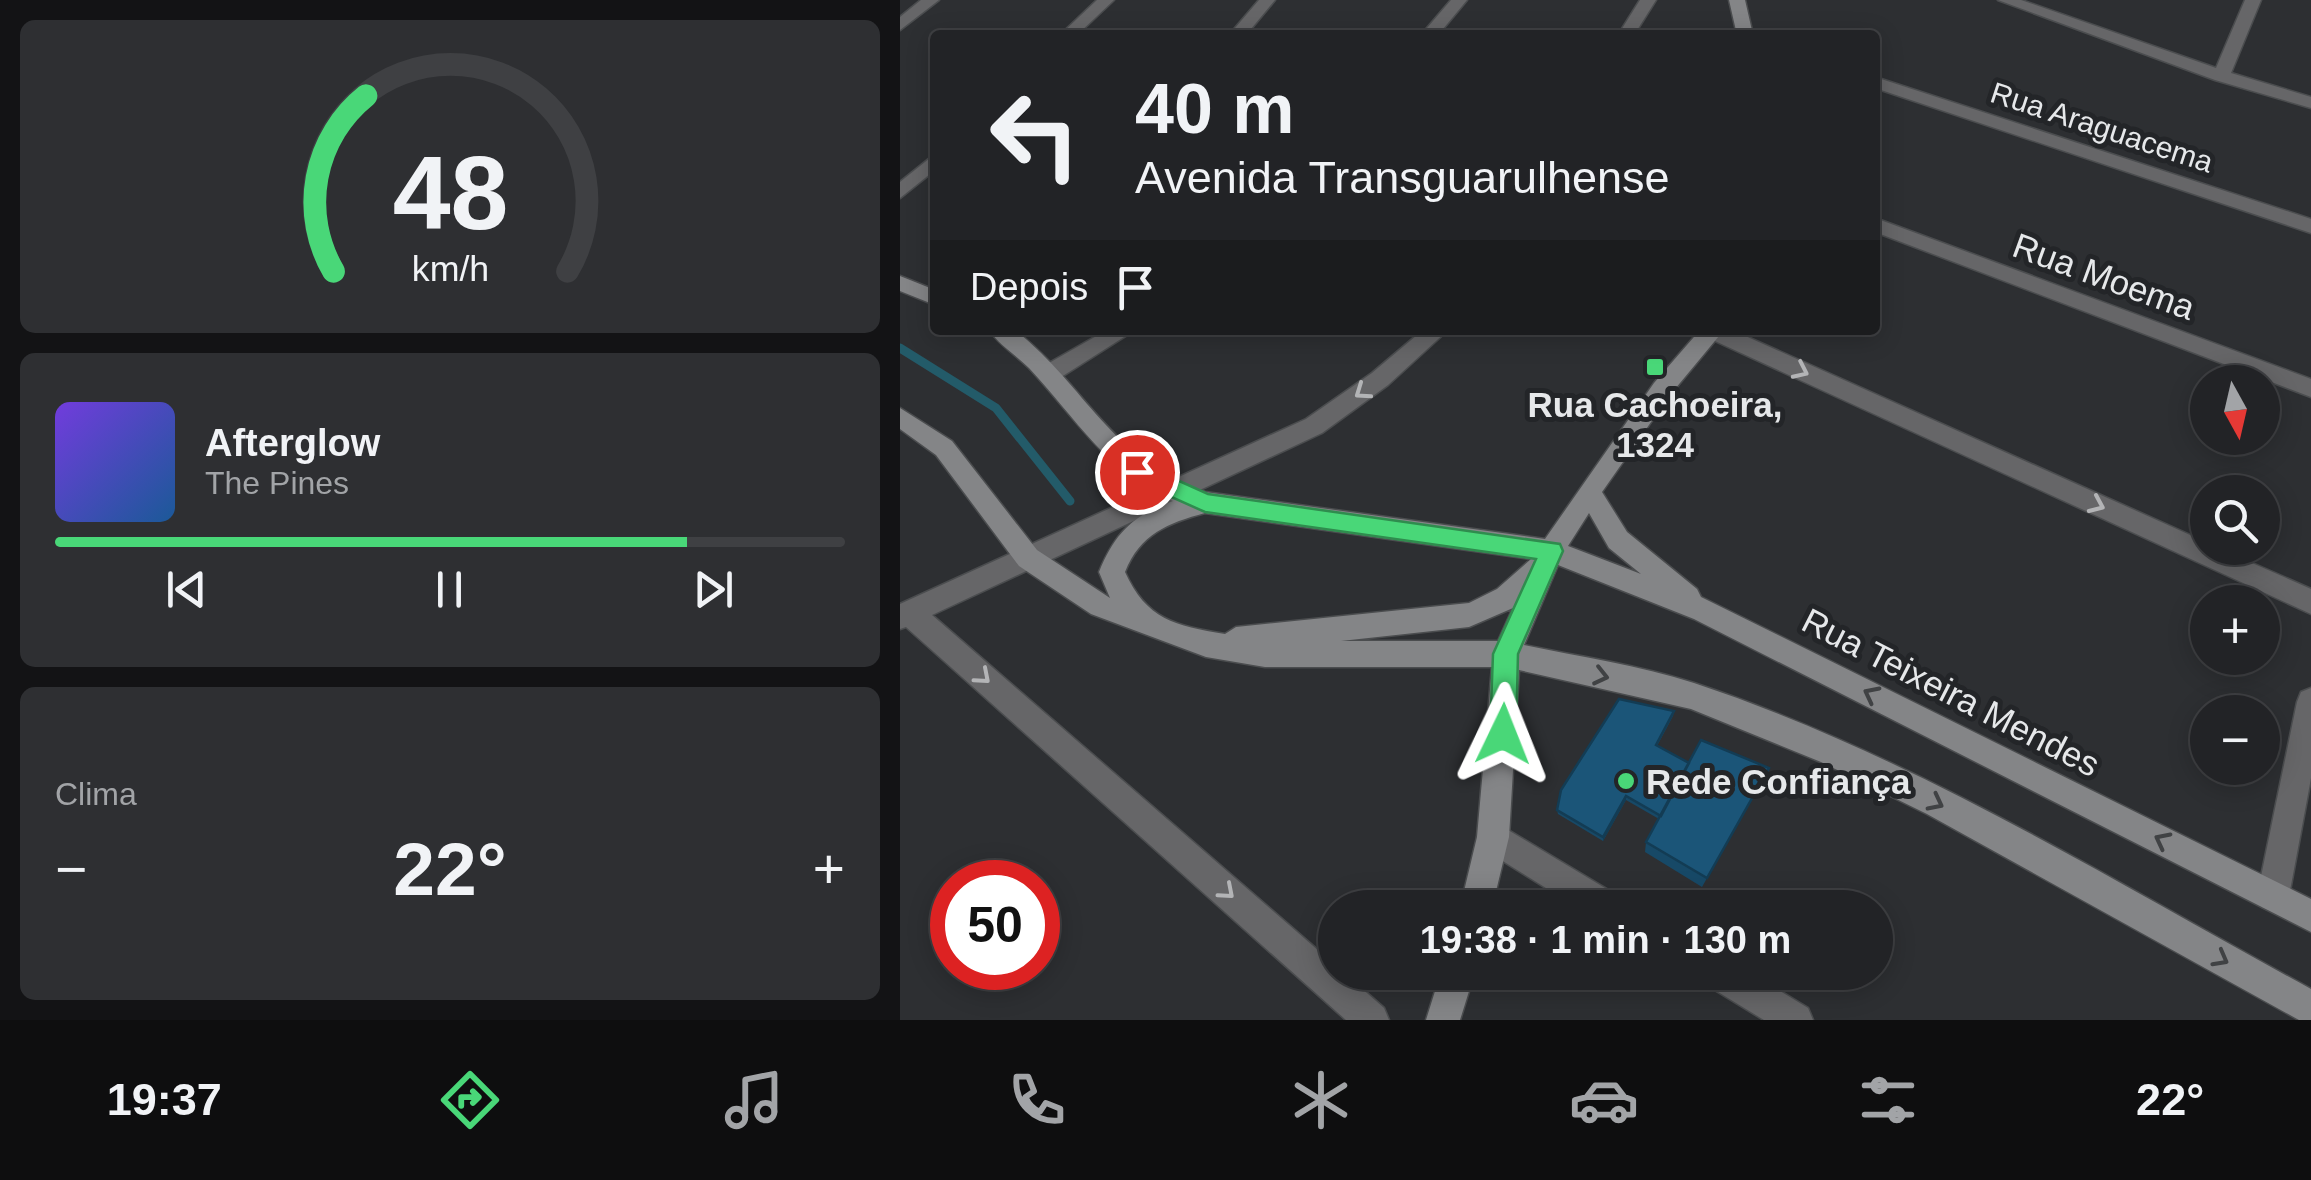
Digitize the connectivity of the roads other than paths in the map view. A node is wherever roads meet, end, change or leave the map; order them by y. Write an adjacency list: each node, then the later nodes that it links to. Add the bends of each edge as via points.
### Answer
1 (931, 0): 10 (street)
2 (1106, 0): 11 (street)
3 (1267, 0): 12 (street)
4 (1459, 0): 13 (street)
5 (1648, 0): 14 (street)
6 (1737, 0): 15 (main road)
7 (2006, 0): 9 (street)
8 (2254, 0): 16 (street)
9 (2057, 7): 16 (street)
10 (900, 25)
11 (1073, 30)
12 (1241, 30)
13 (1433, 30)
14 (1629, 30)
15 (1744, 30)
16 (2221, 76): 18 (street)
17 (1880, 84): 21 (street, Rua Araguacema)
18 (2311, 103)
19 (930, 165): 20 (street)
20 (900, 192)
21 (2311, 226)
22 (1880, 227): 31 (street, Rua Moema)
23 (900, 283): 24 (main road)
24 (930, 296)
25 (1006, 335): 30 (main road)
26 (1115, 335): 30 (street)
27 (1430, 335): 34 (street, one-way to 34, via 1314,426)
28 (1708, 335): 33 (main road)
29 (1723, 335): 40 (street, one-way to 40)
30 (1050, 373): 34 (main road, via 1112,450 1137,472)
31 (2311, 388)
32 (900, 417): 39 (main road, via 944,448)
33 (1589, 491): 38 (main road); 41 (main road, via 1618,540)
34 (1178, 492): 35 (main road); 36 (street)
35 (1205, 503): 37 (main road, via 1154,518); 38 (main road, Rua Teixeira Mendes)
36 (1134, 512): 37 (main road); 39 (street)
37 (1121, 545): 43 (main road, via 1112,572 1128,608)
38 (1551, 551): 41 (main road, Rua Teixeira Mendes); 44 (main road, via 1509,596 1469,615); 45 (main road)
39 (1028, 558): 42 (street); 43 (main road, via 1100,606)
40 (2311, 602)
41 (1704, 610): 50 (main road, Rua Teixeira Mendes, one-way to 41)
42 (905, 615): 55 (street, one-way to 55)
43 (1144, 623): 44 (main road)
44 (1206, 644): 45 (main road, via 1265,654)
45 (1506, 654): 47 (main road); 54 (main road, one-way to 54, via 1692,696 1831,752 1938,803)
46 (2311, 702): 50 (street)
47 (1493, 837): 48 (main road); 49 (street)
48 (1480, 890)
49 (1580, 890)
50 (2273, 896): 51 (main road, Rua Teixeira Mendes)
51 (2311, 916)
52 (1452, 990): 56 (main road)
53 (1747, 990): 57 (street)
54 (2311, 1008)
55 (1372, 1020)
56 (1443, 1020)
57 (1796, 1020)

